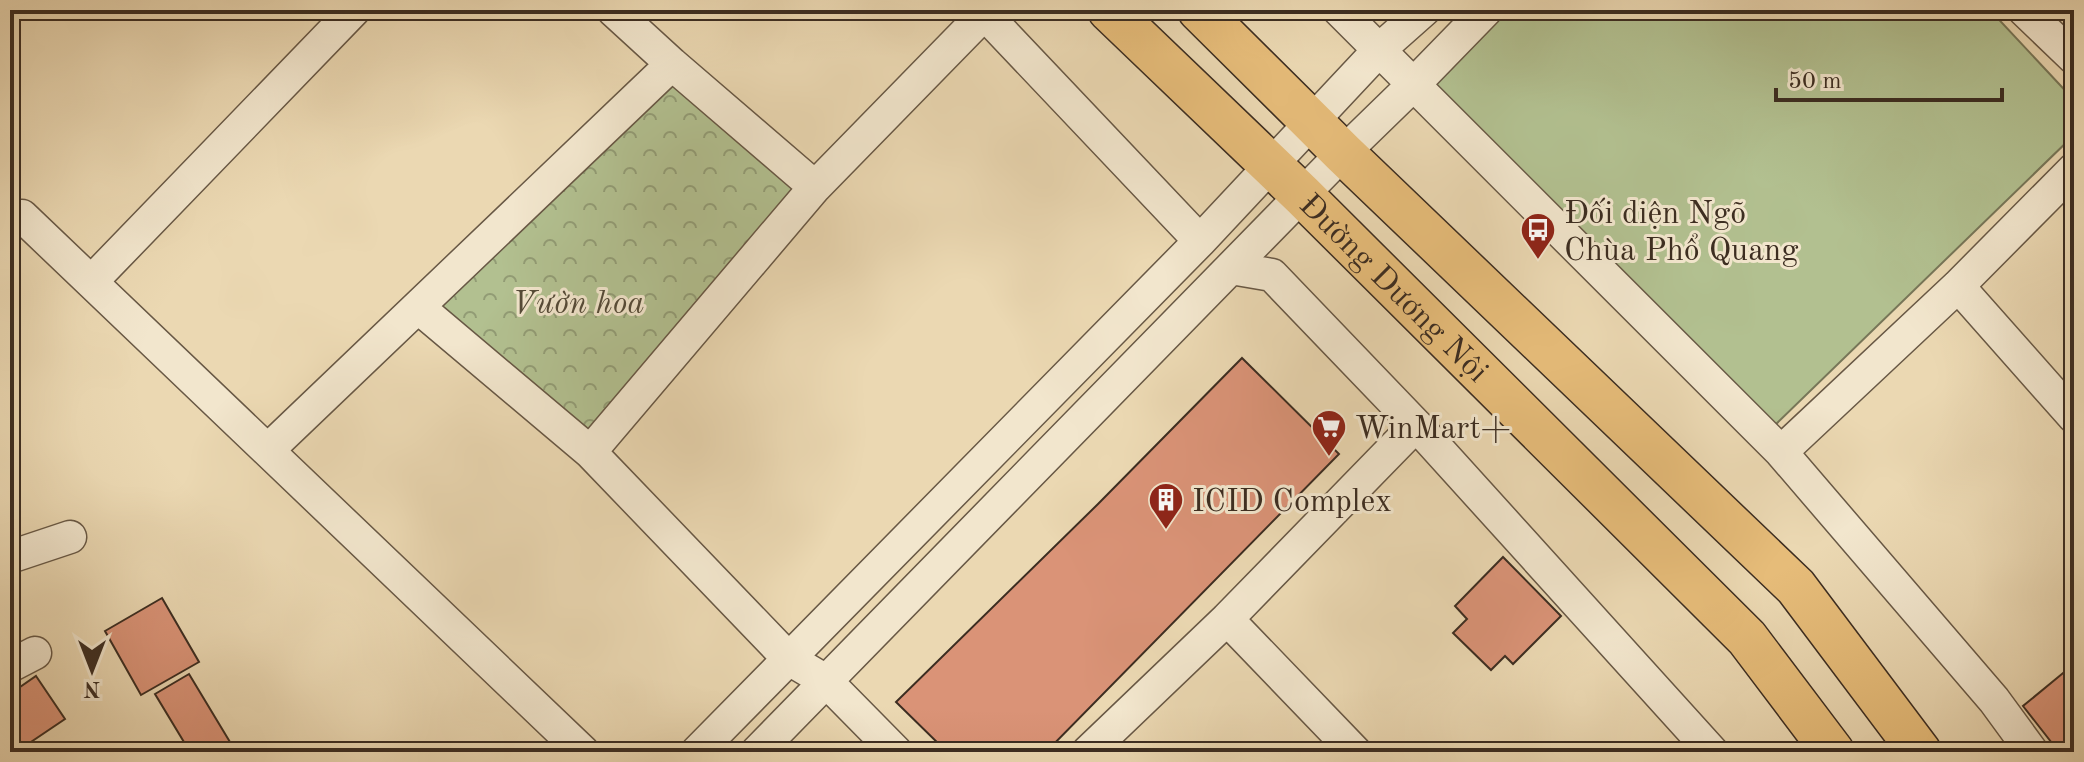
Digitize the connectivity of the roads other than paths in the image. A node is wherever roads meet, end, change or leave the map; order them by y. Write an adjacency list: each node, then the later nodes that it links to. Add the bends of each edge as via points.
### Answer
1 (354, 10): 23 (street)
2 (613, 10): 12 (street)
3 (1109, 10): 16 (main road, Đường Dương Nội)
4 (1199, 10): 14 (main road, Đường Dương Nội)
5 (1339, 10): 10 (street)
6 (1424, 10): 10 (street)
7 (1486, 10): 13 (street)
8 (2024, 10): 11 (street)
9 (983, 12): 18 (street); 21 (street)
10 (1380, 49): 13 (street); 14 (street)
11 (2074, 58)
12 (672, 64): 18 (street); 25 (street)
13 (1414, 84): 15 (street); 30 (street)
14 (1311, 122): 15 (main road, Đường Dương Nội); 16 (street)
15 (1343, 153): 19 (street); 44 (main road, Đường Dương Nội, via 1796,587)
16 (1271, 165): 19 (main road, Đường Dương Nội); 21 (street)
17 (2074, 169): 24 (street)
18 (815, 187): 29 (street)
19 (1302, 195): 22 (street); 43 (main road, Đường Dương Nội, via 1747,638)
20 (22, 216): 23 (street)
21 (1200, 241): 34 (street)
22 (1231, 268): 27 (street, via 1272,275); 35 (street)
23 (92, 281): 28 (street)
24 (1958, 286): 26 (street); 30 (street)
25 (418, 307): 28 (street); 29 (street)
26 (2074, 417)
27 (1416, 425): 33 (street); 42 (street)
28 (268, 450): 36 (street)
29 (590, 452): 34 (street)
30 (1781, 452): 45 (street, via 1994,700)
31 (70, 537): 32 (street)
32 (10, 557)
33 (1227, 619): 40 (street); 41 (street)
34 (789, 659): 35 (street); 37 (street)
35 (826, 681): 38 (street); 39 (street)
36 (583, 752)
37 (697, 752)
38 (757, 752)
39 (896, 752)
40 (1088, 752)
41 (1355, 752)
42 (1712, 752)
43 (1833, 752)
44 (1920, 752)
45 (2032, 752)

